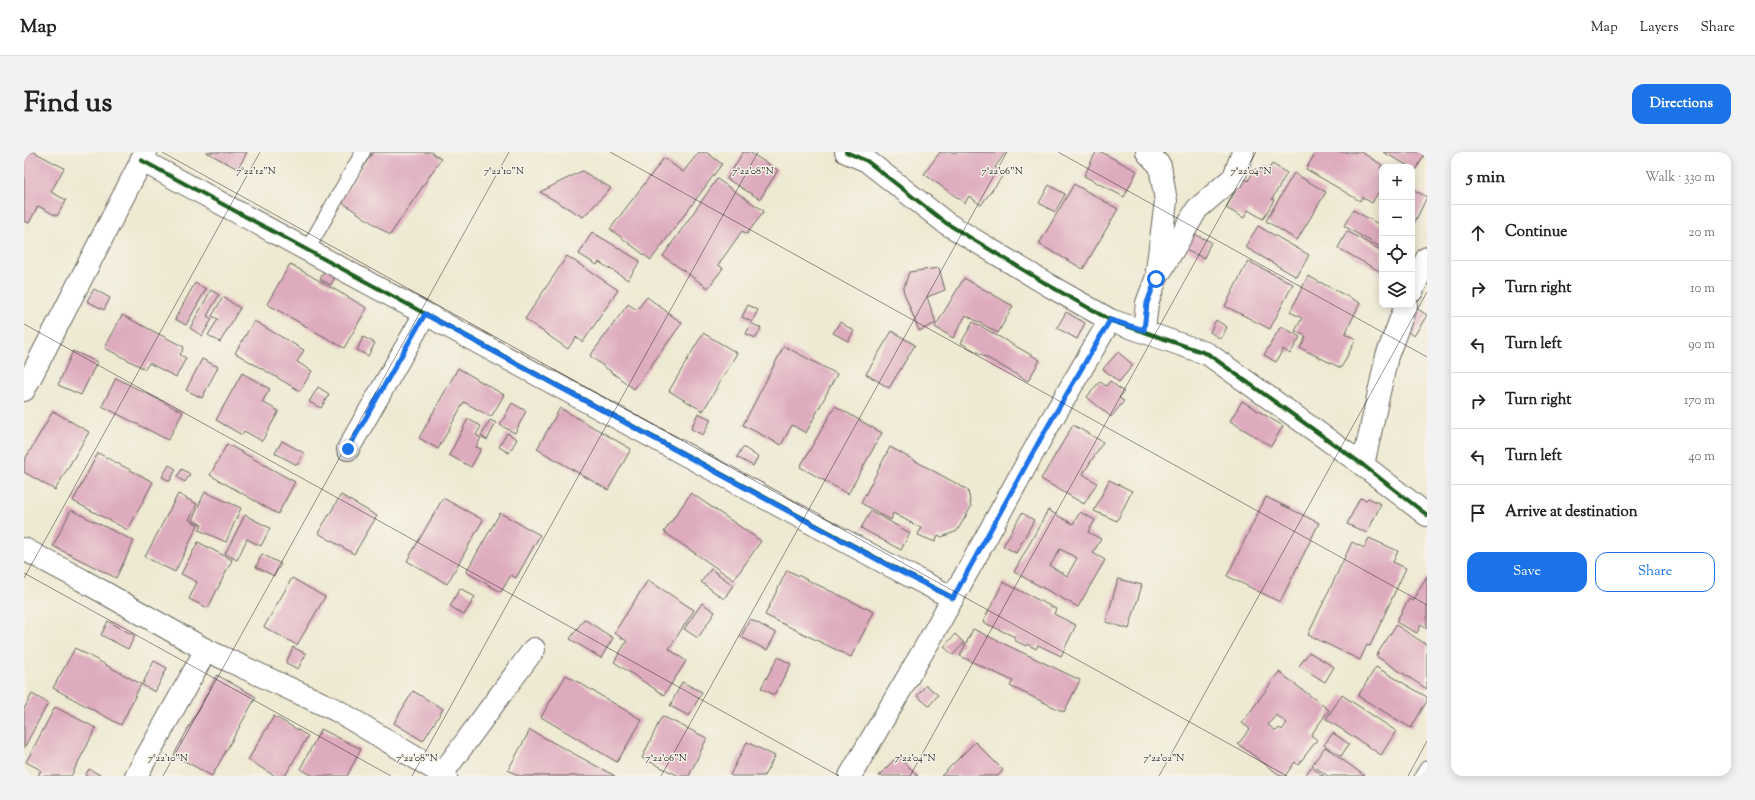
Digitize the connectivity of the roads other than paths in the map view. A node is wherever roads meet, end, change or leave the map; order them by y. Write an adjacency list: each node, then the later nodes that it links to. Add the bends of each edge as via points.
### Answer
1 (363, 152): 6 (lane)
2 (846, 152): 12 (street, via 867,161 946,223)
3 (1147, 152): 8 (street, via 1160,166 1166,201)
4 (1243, 152): 8 (street, via 1234,177 1197,209)
5 (144, 156): 6 (street); 14 (street)
6 (307, 250): 11 (street)
7 (1427, 258): 9 (street)
8 (1156, 279): 13 (street, via 1147,303)
9 (1415, 284)
10 (1405, 308): 16 (street, via 1387,356)
11 (425, 314): 15 (street); 19 (street, via 893,568)
12 (1110, 320): 13 (street); 19 (street, via 1041,438)
13 (1144, 330): 16 (street, via 1208,354)
14 (24, 390)
15 (348, 449)
16 (1363, 465): 17 (street)
17 (1427, 515)
18 (24, 549): 21 (street)
19 (953, 598): 25 (street)
20 (534, 649): 23 (street)
21 (206, 650): 23 (street, via 336,710); 24 (street)
22 (1427, 768): 26 (lane)
23 (444, 775)
24 (136, 776)
25 (850, 776)
26 (1422, 776)

